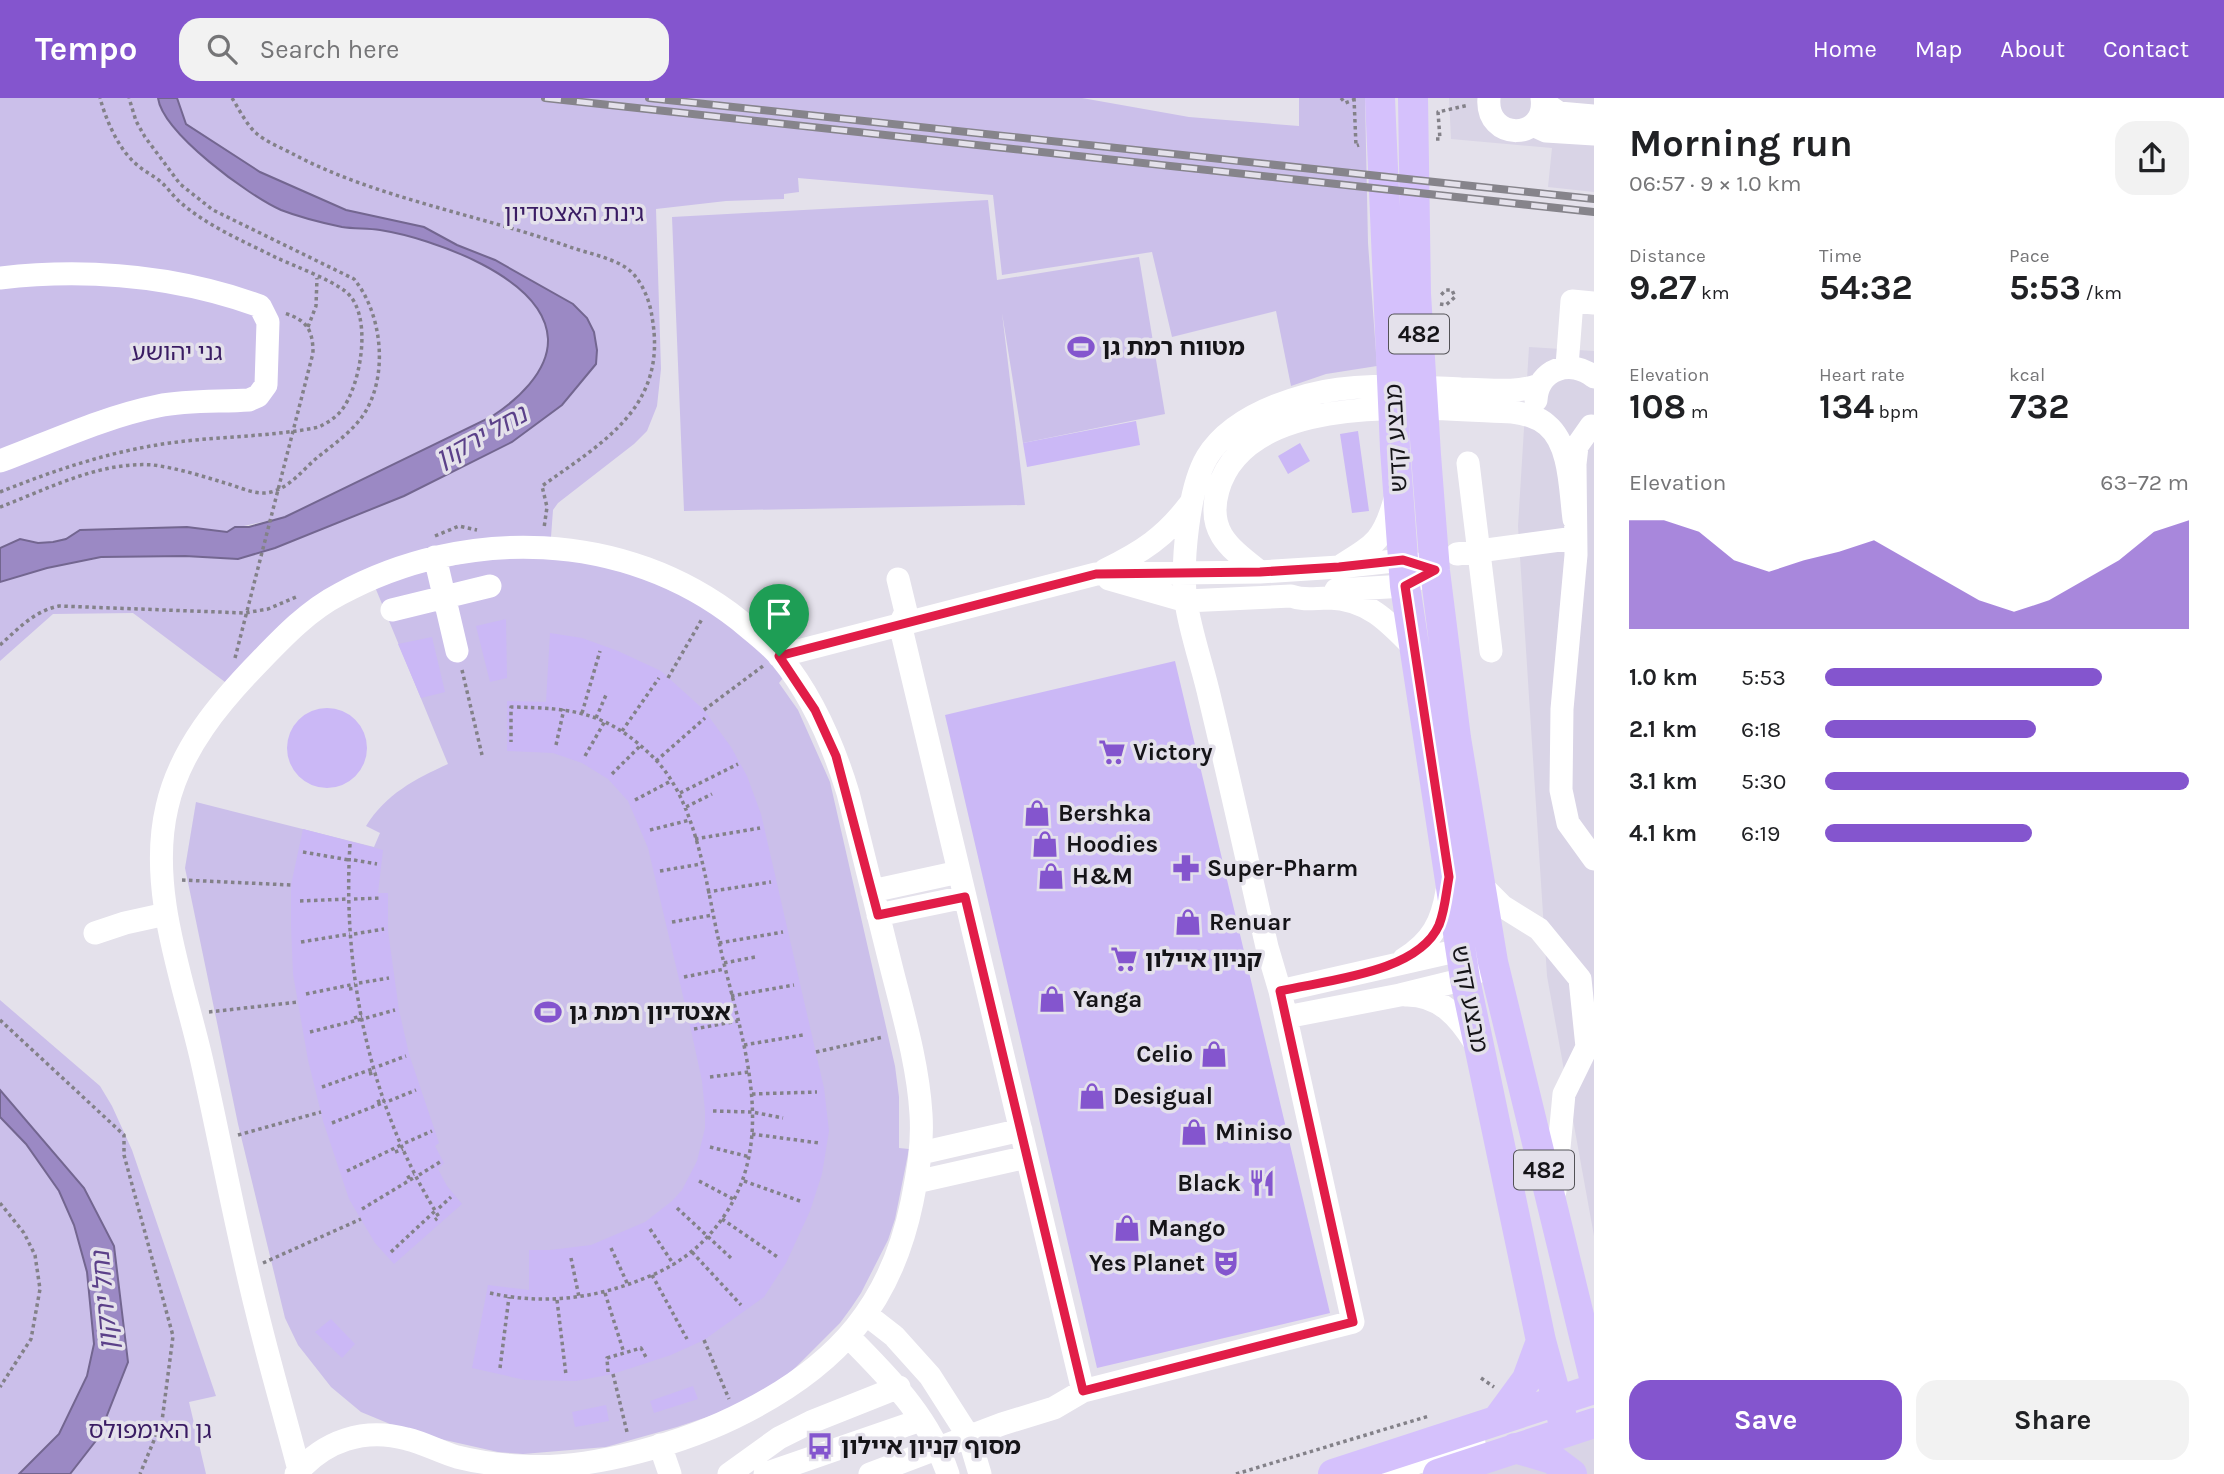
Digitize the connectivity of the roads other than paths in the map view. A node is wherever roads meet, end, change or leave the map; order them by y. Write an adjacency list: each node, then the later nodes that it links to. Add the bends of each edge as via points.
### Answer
1 (1380, 98): 17 (main road, מבצע קדש / 482)
2 (1413, 98): 21 (main road, מבצע קדש / 482, via 1416,294)
3 (1489, 100): 6 (street, via 1493,119 1507,130)
4 (1543, 100): 5 (street, via 1559,113); 6 (street)
5 (1594, 116)
6 (1533, 125): 7 (street, via 1546,131)
7 (1594, 134)
8 (0, 278): 15 (street, via 65,273 159,280 260,306 268,322 266,385 258,396 157,406)
9 (1594, 303): 10 (street, via 1572,301)
10 (1567, 366): 11 (street); 12 (street, via 1551,372)
11 (1594, 377)
12 (1539, 385): 14 (street, via 1537,407); 18 (street, via 1514,390 1341,389 1283,403 1224,436 1207,458)
13 (1593, 424): 14 (street, via 1570,433); 19 (street, via 1577,446)
14 (1548, 426): 19 (street, via 1560,443 1566,464); 22 (street, via 1531,415 1512,412 1385,408 1314,416 1265,435 1239,452 1226,469 1214,504 1220,536)
15 (0, 461)
16 (1468, 463): 21 (street)
17 (1398, 486): 23 (main road, מבצע קדש / 482); 27 (street, via 1383,534)
18 (1192, 502): 24 (street, via 1154,543); 25 (street)
19 (1575, 528): 21 (street); 40 (street, via 1562,709 1562,790 1569,823)
20 (435, 557): 29 (street); 38 (street, via 486,548 541,547 626,561 713,601 760,638); 46 (street, via 337,595 308,615 211,716 192,745 167,806 162,838)
21 (1457, 558): 23 (street); 36 (street); 39 (main road, מבצע קדש / 482)
22 (1260, 572): 25 (street); 27 (street)
23 (1404, 573): 27 (street); 35 (main road, מבצע קדש / 482)
24 (1096, 574): 25 (street); 31 (street); 33 (street)
25 (1186, 574): 31 (street)
26 (898, 579): 33 (street, via 906,612)
27 (1330, 581): 30 (street, via 1300,600 1291,596); 35 (street, via 1374,610)
28 (490, 586): 29 (street)
29 (445, 597): 32 (street); 37 (street)
30 (1225, 600): 31 (street); 34 (street, via 1212,611)
31 (1186, 601): 34 (street)
32 (392, 610)
33 (900, 624): 38 (street); 41 (street)
34 (1197, 646): 54 (street)
35 (1415, 649): 39 (main road, מבצע קדש / 482)
36 (1491, 650)
37 (457, 651)
38 (771, 661): 44 (street, via 815,710 836,756)
39 (1442, 740): 42 (main road, מבצע קדש / 482); 43 (main road, מבצע קדש / 482)
40 (1594, 859)
41 (959, 872): 44 (street); 45 (street)
42 (1449, 877): 49 (main road, מבצע קדש / 482); 51 (street, via 1434,933)
43 (1480, 884): 50 (main road, מבצע קדש / 482); 53 (street, via 1502,906 1539,929)
44 (872, 891): 47 (street)
45 (965, 897): 47 (street); 58 (street)
46 (166, 915): 48 (street); 79 (street)
47 (878, 915): 59 (street, via 917,1074)
48 (95, 933)
49 (1460, 950): 50 (street); 51 (street); 52 (main road, מבצע קדש / 482)
50 (1493, 962): 52 (street); 62 (main road, מבצע קדש / 482)
51 (1393, 966): 54 (street)
52 (1465, 979): 55 (street); 57 (main road, מבצע קדש / 482)
53 (1587, 980): 62 (street, via 1587,1047 1564,1094)
54 (1280, 991): 56 (street)
55 (1400, 995): 56 (street); 57 (street, via 1418,995 1451,1011)
56 (1286, 1017): 70 (street, via 1353,1322)
57 (1480, 1050): 66 (main road, מבצע קדש / 482)
58 (1021, 1130): 59 (street); 60 (street)
59 (921, 1153): 61 (street)
60 (1027, 1157): 61 (street); 70 (street)
61 (916, 1182): 63 (street, via 893,1265)
62 (1554, 1211): 64 (main road, מבצע קדש / 482)
63 (867, 1315): 65 (street); 75 (street, via 915,1357)
64 (1588, 1329): 67 (main road, מבצע קדש / 482)
65 (849, 1337): 68 (street); 76 (street, via 783,1392 721,1424)
66 (1541, 1341): 71 (main road, מבצע קדש / 482); 73 (main road, via 1527,1379)
67 (1594, 1377)
68 (899, 1387): 72 (street); 81 (street, via 779,1438)
69 (1594, 1389): 71 (main road)
70 (1083, 1391): 75 (street, via 1054,1408)
71 (1561, 1415): 73 (main road); 74 (main road); 77 (main road); 87 (street); 89 (street, מבצע קדש)
72 (921, 1420): 78 (street); 82 (street)
73 (1497, 1420): 86 (main road)
74 (1594, 1423)
75 (969, 1437): 78 (street); 85 (street)
76 (660, 1445): 79 (street, via 549,1467 458,1457 407,1439 364,1435 325,1447); 80 (street)
77 (1516, 1448): 88 (main road); 89 (main road, via 1552,1459)
78 (937, 1449): 83 (street); 84 (street)
79 (298, 1472)
80 (670, 1474)
81 (729, 1474)
82 (765, 1474)
83 (870, 1474)
84 (948, 1474)
85 (979, 1474)
86 (1333, 1474)
87 (1383, 1474)
88 (1438, 1474)
89 (1574, 1474)

